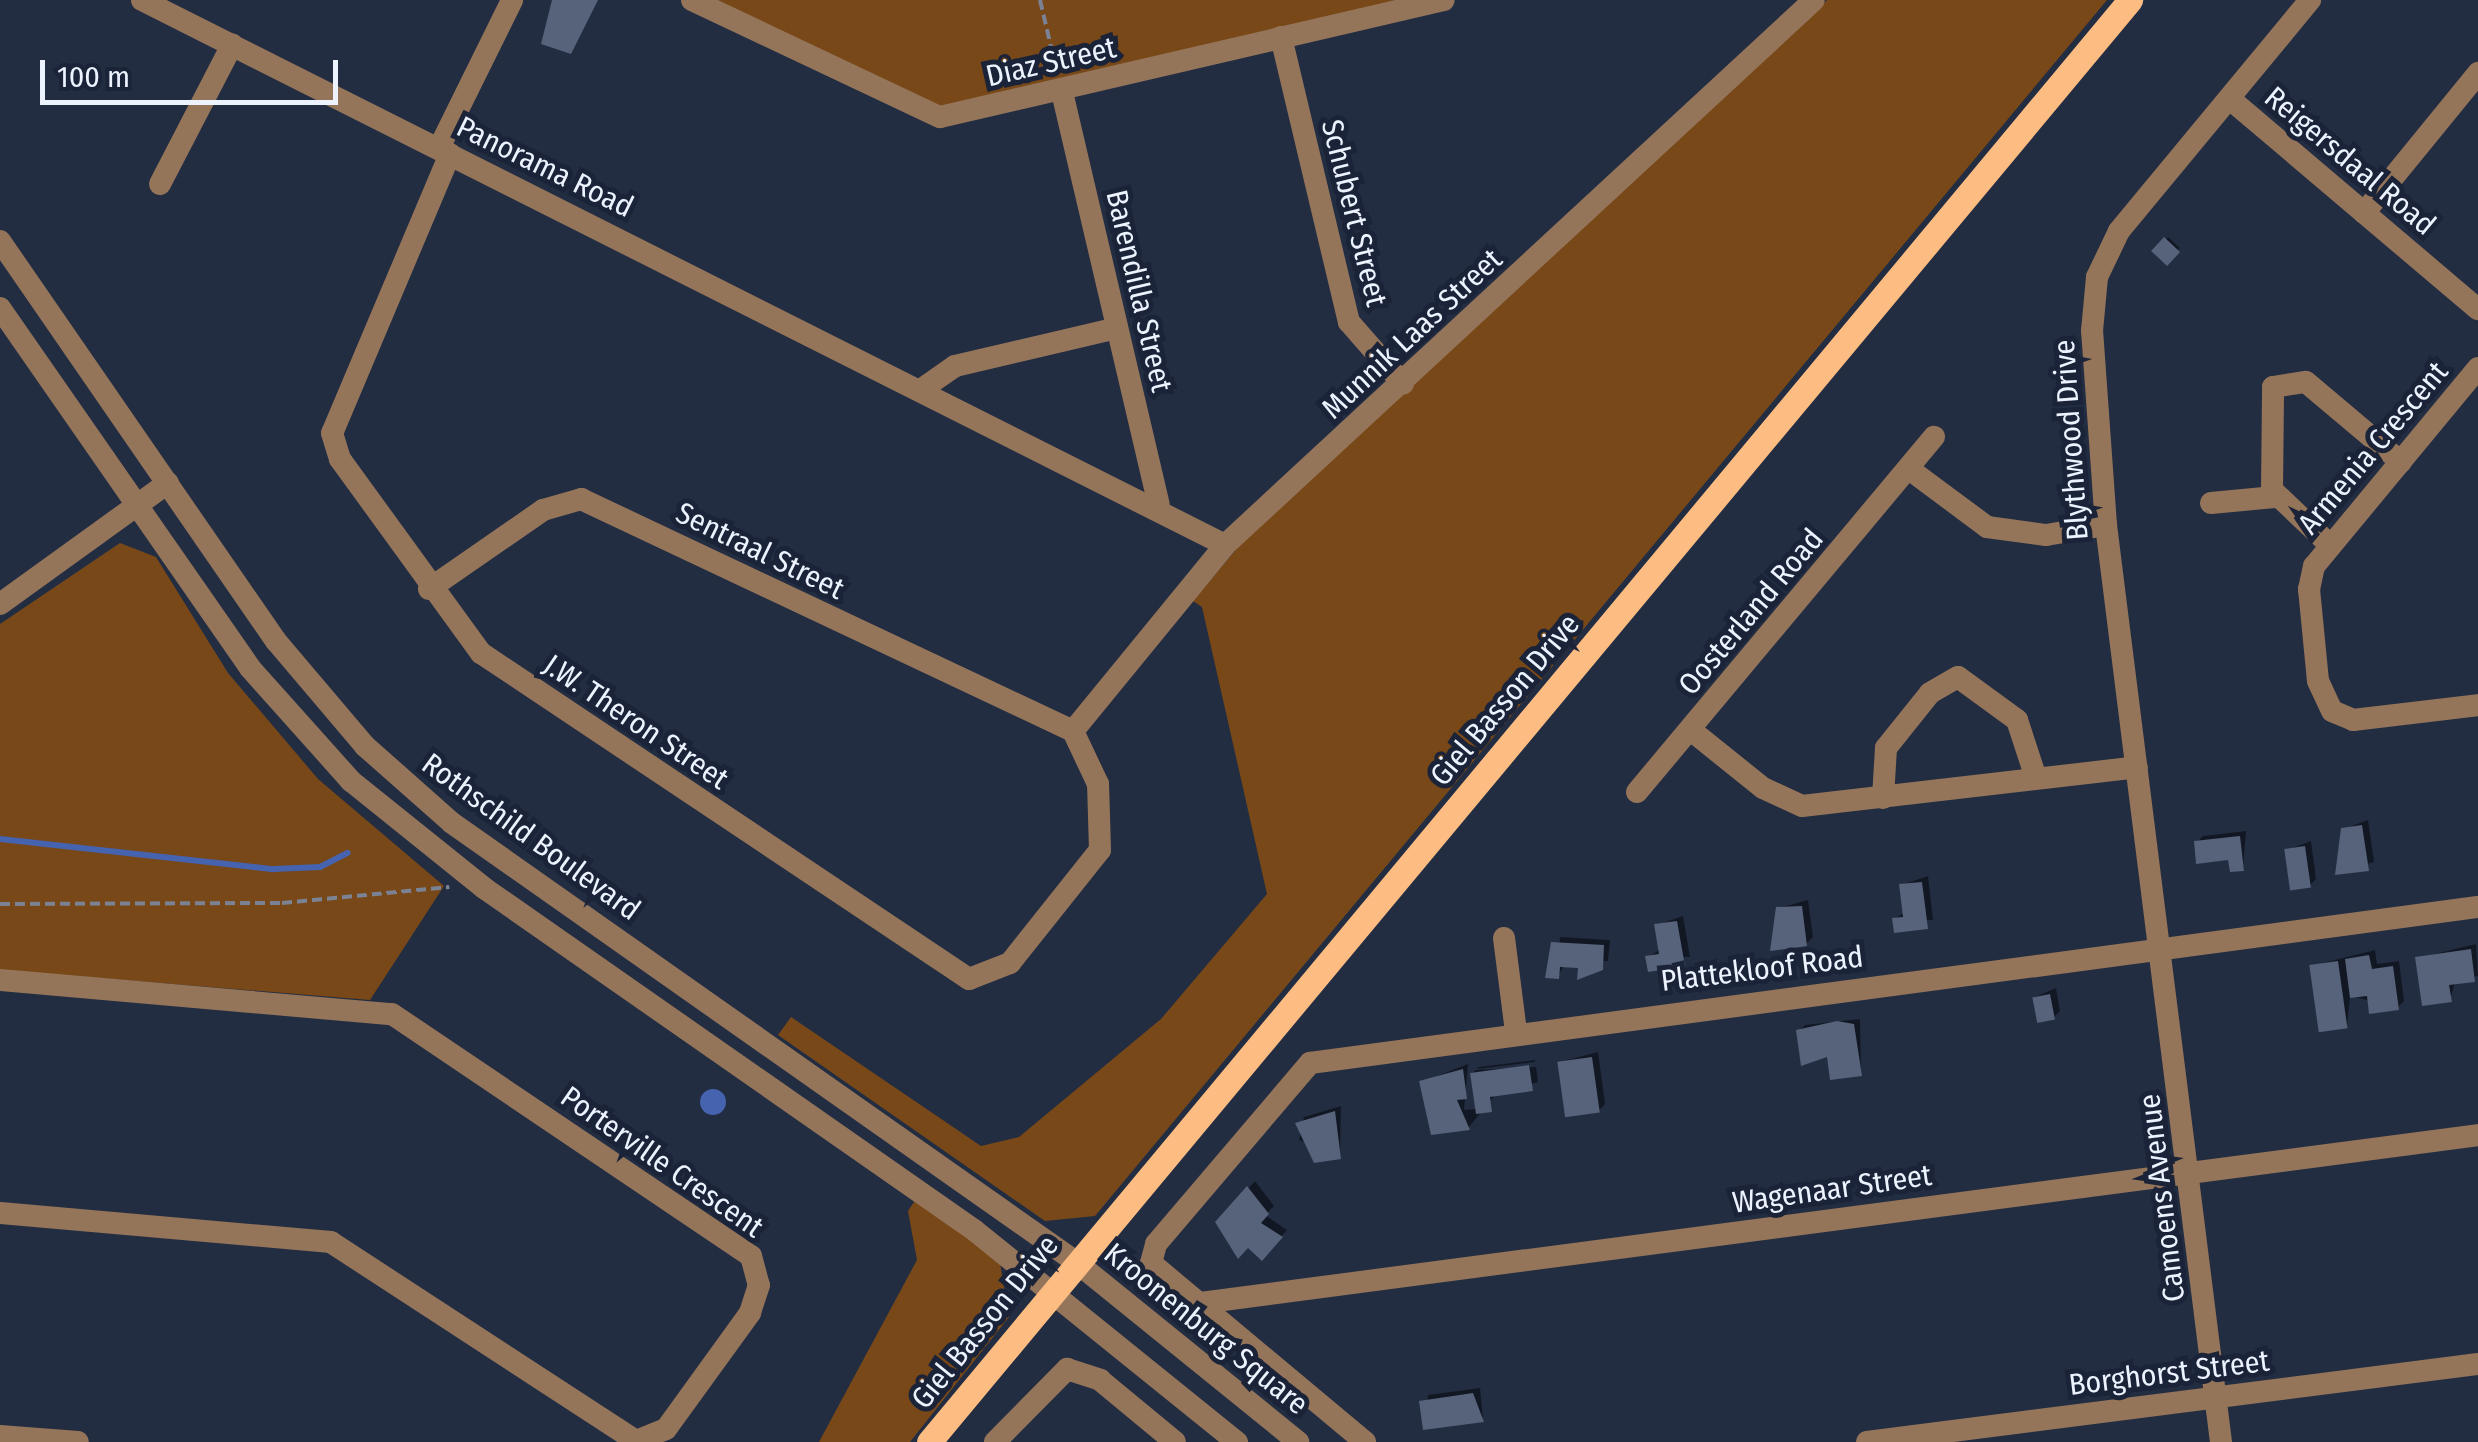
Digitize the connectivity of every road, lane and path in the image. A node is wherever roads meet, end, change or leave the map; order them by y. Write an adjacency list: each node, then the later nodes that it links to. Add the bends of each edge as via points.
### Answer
1 (142, 0): 10 (street, Panorama Road)
2 (512, 0): 14 (street)
3 (692, 0): 12 (street, Diaz Street, via 931,116)
4 (1040, 0): 12 (path)
5 (1444, 0): 9 (street, Diaz Street)
6 (1814, 0): 22 (street, Munnik Laas Street)
7 (2130, 0): 54 (main road, Giel Basson Drive)
8 (2310, 0): 13 (street, Blythwood Drive)
9 (1281, 37): 12 (street, Diaz Street); 22 (street, Schubert Street, via 1349,322)
10 (232, 45): 14 (street, Panorama Road); 15 (street)
11 (2475, 83): 16 (street)
12 (1062, 92): 20 (street, Barendilla Street)
13 (2230, 98): 16 (street, Reigersdaal Road); 32 (street, Blythwood Drive, via 2119,230 2097,277)
14 (444, 151): 23 (street, Panorama Road); 35 (street, J.W. Theron Street, via 332,433)
15 (160, 184)
16 (2364, 213): 19 (street, Reigersdaal Road)
17 (0, 242): 27 (street, Rothschild Boulevard)
18 (0, 308): 30 (street)
19 (2478, 309)
20 (1116, 328): 23 (street, via 955,366); 31 (street, Barendilla Street)
21 (2478, 368): 25 (street, Armenia Crescent)
22 (1403, 384): 33 (street, Munnik Laas Street)
23 (922, 388): 31 (street, Panorama Road)
24 (1934, 437): 26 (street, Oosterland Road)
25 (2401, 462): 28 (street, via 2306,382 2281,380 2266,404); 34 (street, Armenia Crescent)
26 (1910, 469): 32 (street, via 1987,527 2046,535); 39 (street, Oosterland Road)
27 (168, 483): 30 (street); 54 (street, Rothschild Boulevard, via 310,683 411,789)
28 (2274, 498): 29 (street); 34 (street)
29 (2211, 503)
30 (138, 504): 36 (street); 44 (street, via 313,743)
31 (1159, 504): 33 (street, Panorama Road)
32 (2106, 525): 40 (street, Blythwood Drive)
33 (1225, 545): 38 (street, Munnik Laas Street)
34 (2330, 545): 37 (street, Armenia Crescent, via 2308,590 2326,705 2352,720)
35 (429, 589): 38 (street, Sentraal Street, via 543,510 581,499); 38 (street, J.W. Theron Street, via 481,653 969,979 1010,963 1100,850 1098,784)
36 (0, 604)
37 (2478, 705)
38 (1073, 731)
39 (1692, 731): 42 (street, Oosterland Road); 43 (street, via 1783,801)
40 (2137, 766): 41 (street); 48 (street, Blythwood Drive)
41 (2036, 778): 43 (street); 43 (street, via 2017,720 1958,677 1930,693 1886,748)
42 (1637, 792)
43 (1883, 798)
44 (484, 888): 45 (path, via 282,903); 56 (street)
45 (0, 904)
46 (2478, 907): 48 (street, Plattekloof Road)
47 (1504, 938): 50 (street)
48 (2161, 947): 50 (street, Plattekloof Road); 52 (street, Camoens Avenue)
49 (0, 980): 53 (street, Porterville Crescent, via 392,1014 751,1256 758,1284 750,1312 666,1430 636,1441 318,1238)
50 (1516, 1032): 55 (street, Plattekloof Road, via 1310,1063 1156,1244)
51 (2478, 1134): 52 (street, Wagenaar Street)
52 (2190, 1172): 57 (street, Wagenaar Street); 59 (street, Camoens Avenue)
53 (0, 1213)
54 (1076, 1262): 56 (main road, Giel Basson Drive); 66 (street, Kroonenburg Square)
55 (1151, 1263): 57 (street, Kroonenburg Square)
56 (1053, 1291): 62 (main road, Giel Basson Drive); 65 (street)
57 (1193, 1304): 67 (street, Kroonenburg Square)
58 (2478, 1364): 59 (street, Borghorst Street)
59 (2215, 1397): 68 (street, Borghorst Street); 69 (street, Camoens Avenue)
60 (0, 1436): 61 (street)
61 (78, 1442)
62 (930, 1442)
63 (995, 1442): 64 (street, via 1054,1375 1081,1370)
64 (1175, 1442)
65 (1238, 1442)
66 (1298, 1442)
67 (1365, 1442)
68 (1867, 1442)
69 (2221, 1442)

